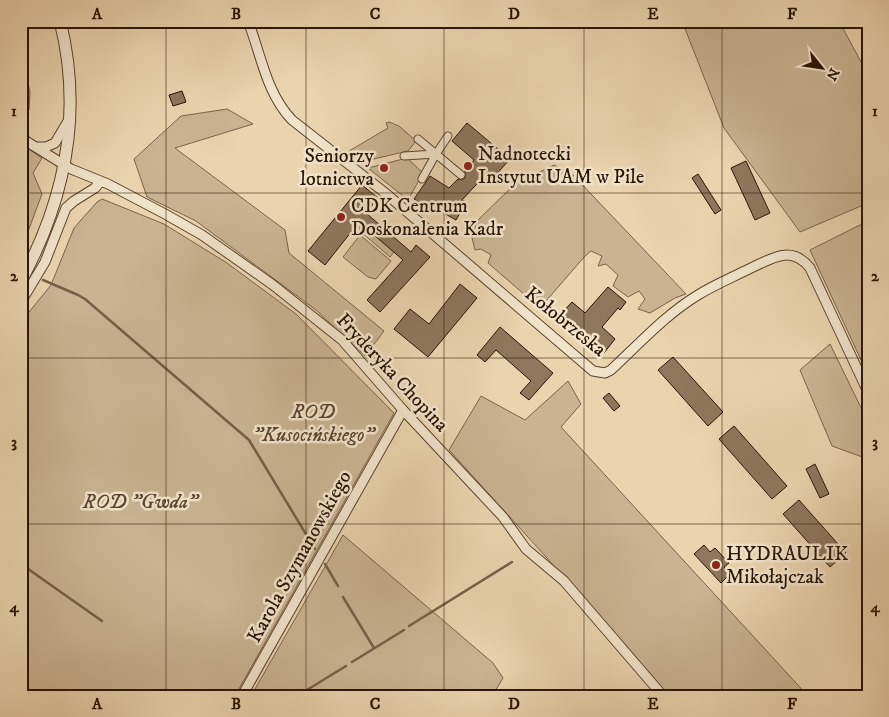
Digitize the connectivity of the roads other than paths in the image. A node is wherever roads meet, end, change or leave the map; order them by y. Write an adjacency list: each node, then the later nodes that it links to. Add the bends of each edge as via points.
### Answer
1 (60, 21): 3 (street, via 68,65)
2 (248, 21): 16 (street, Kołobrzeska, via 273,93 292,120 384,192 593,371 611,370 670,315 697,296 773,258 788,254 799,258 810,268)
3 (70, 116): 7 (street, via 55,143 46,147); 10 (street)
4 (448, 136): 8 (street)
5 (21, 138): 7 (street, Fryderyka Chopina)
6 (418, 139): 8 (street)
7 (35, 146): 10 (street, Fryderyka Chopina)
8 (436, 154): 9 (street); 11 (street); 12 (street)
9 (404, 156)
10 (65, 164): 13 (street, Fryderyka Chopina); 14 (street, via 51,216)
11 (461, 175)
12 (422, 179)
13 (100, 182): 15 (street, via 66,208 45,262); 17 (street, Fryderyka Chopina, via 202,235 273,285 342,340)
14 (21, 281)
15 (21, 302)
16 (868, 392)
17 (403, 410): 18 (street, Karola Szymanowskiego); 19 (street, Fryderyka Chopina, via 503,517 526,550 564,581)
18 (242, 696)
19 (664, 696)

